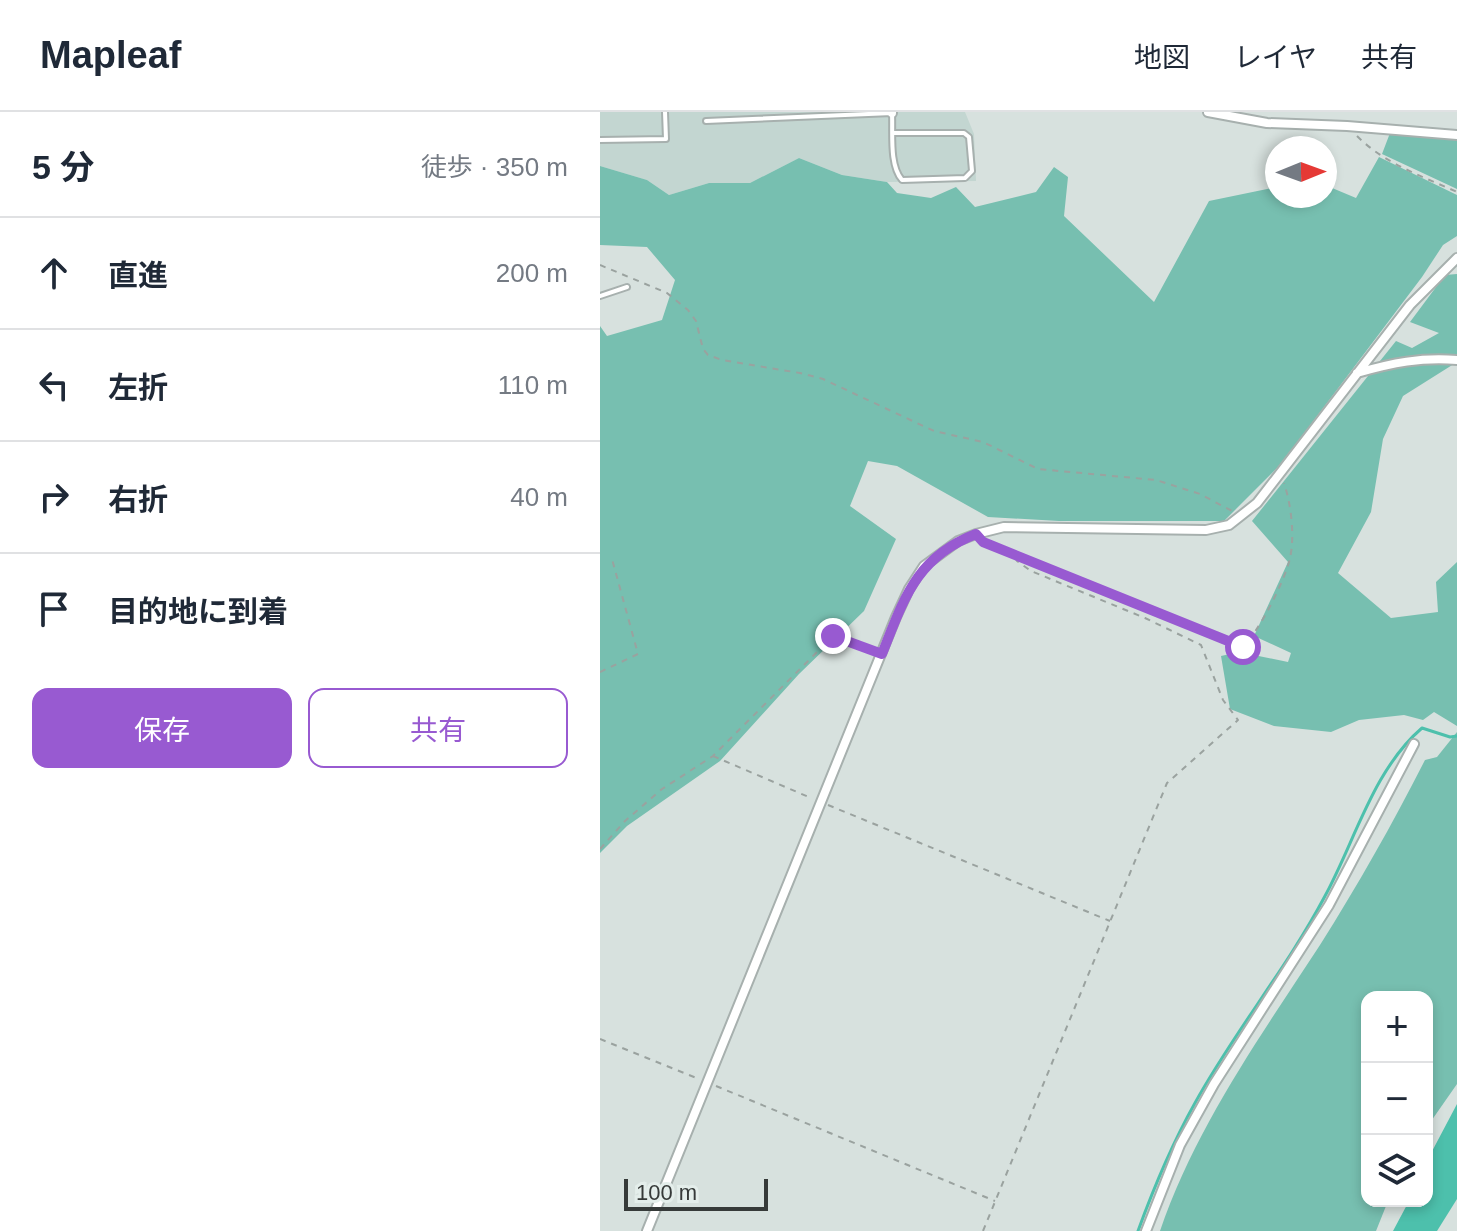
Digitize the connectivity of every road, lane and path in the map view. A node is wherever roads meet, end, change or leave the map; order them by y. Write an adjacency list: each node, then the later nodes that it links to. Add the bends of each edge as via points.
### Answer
1 (665, 112): 8 (lane, via 666,139)
2 (1208, 112): 5 (street, via 1267,123)
3 (892, 113): 4 (lane); 6 (lane)
4 (706, 121)
5 (1347, 126): 7 (street); 9 (path, via 1386,159)
6 (893, 133): 6 (lane, via 896,173 902,180 965,178 972,171 969,137 964,133)
7 (1457, 135)
8 (600, 140)
9 (1457, 192)
10 (1457, 258): 15 (street, via 1410,305)
11 (600, 265): 17 (path, via 667,293 688,310 708,355 823,379 934,431 983,442 1038,469 1156,480 1200,494)
12 (627, 287): 13 (lane)
13 (600, 296)
14 (1457, 360): 15 (street, via 1399,360)
15 (1357, 373): 16 (street)
16 (1281, 474): 17 (street); 19 (path, via 1288,496 1290,559 1271,604 1243,647)
17 (1242, 516): 18 (street, via 1206,530 1004,527)
18 (976, 534): 19 (path); 21 (street, via 924,566)
19 (1012, 553): 27 (path, via 1031,571 1201,645 1223,700 1238,720 1167,783)
20 (612, 559): 22 (path, via 638,654)
21 (882, 654): 24 (path, via 833,636); 25 (street)
22 (600, 672)
23 (1414, 744): 33 (street, via 1329,905 1180,1145)
24 (713, 756): 25 (path); 26 (path, via 662,789)
25 (822, 803): 27 (path); 29 (street)
26 (600, 849)
27 (1110, 921): 30 (path)
28 (600, 1039): 29 (path)
29 (708, 1084): 30 (path); 31 (street)
30 (995, 1201): 32 (path)
31 (647, 1231)
32 (983, 1231)
33 (1146, 1231)

